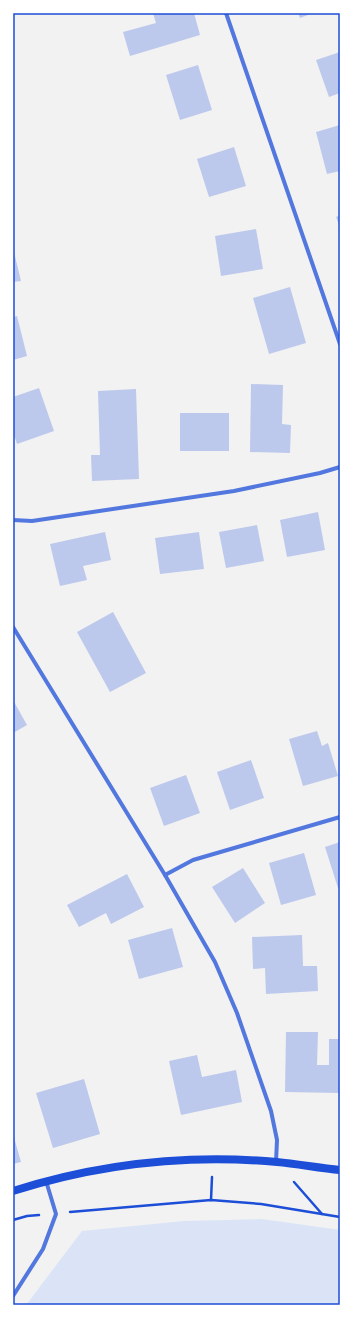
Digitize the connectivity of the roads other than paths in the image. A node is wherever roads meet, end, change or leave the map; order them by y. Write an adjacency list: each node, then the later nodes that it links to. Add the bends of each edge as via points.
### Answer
1 (226, 13): 2 (street)
2 (340, 344)
3 (340, 467): 4 (street, via 234,491 32,521)
4 (13, 520)
5 (13, 627): 7 (street)
6 (340, 817): 7 (street, via 193,860)
7 (165, 875): 8 (street, via 215,962 237,1013 271,1111 277,1140)
8 (276, 1162): 9 (main road); 10 (main road, via 167,1161 104,1168)
9 (340, 1170)
10 (46, 1180): 11 (main road); 12 (street, via 56,1214 43,1249)
11 (13, 1191)
12 (13, 1296)

